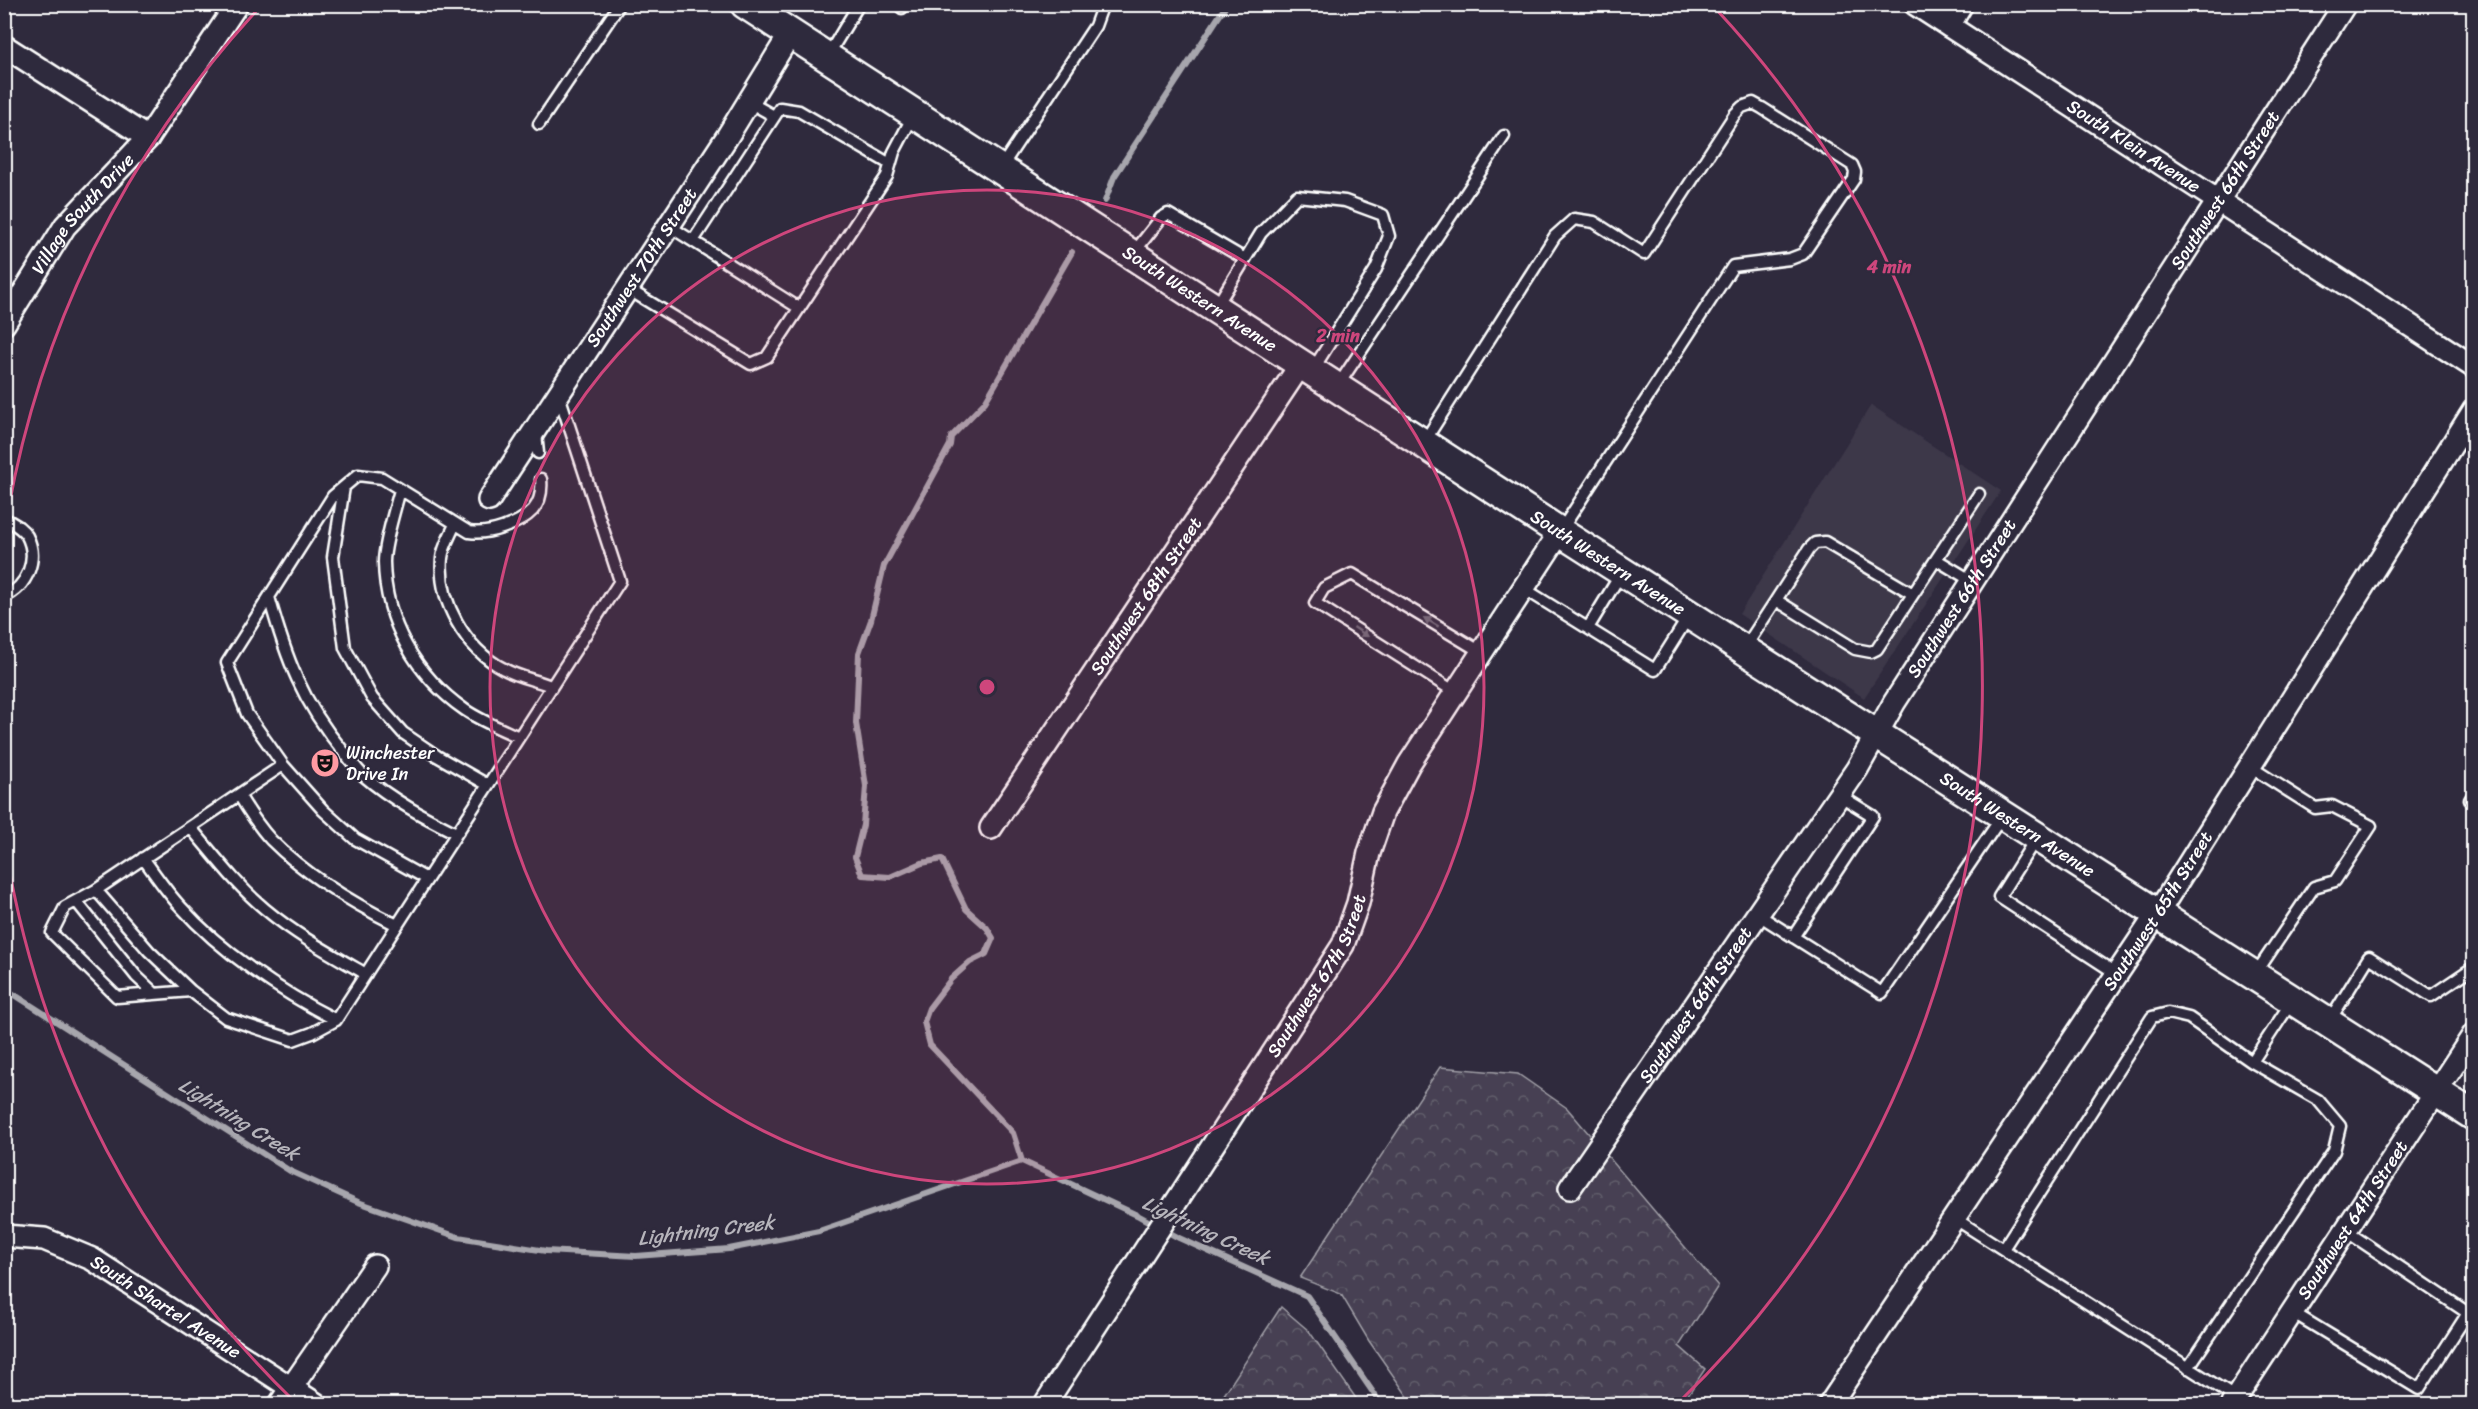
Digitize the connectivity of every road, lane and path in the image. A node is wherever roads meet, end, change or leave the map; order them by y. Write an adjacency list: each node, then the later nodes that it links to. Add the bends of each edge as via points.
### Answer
1 (237, 4): 20 (street, Village South Drive)
2 (620, 4): 18 (lane)
3 (745, 4): 12 (main road, South Western Avenue)
4 (860, 4): 14 (lane)
5 (898, 4): 6 (lane, via 902,8)
6 (904, 4)
7 (1103, 4): 22 (lane, via 1095,26)
8 (1916, 4): 11 (street, South Klein Avenue)
9 (1962, 4): 11 (street)
10 (2345, 4): 23 (street, Southwest 66th Street)
11 (1949, 26): 23 (street, South Klein Avenue)
12 (790, 33): 14 (main road, South Western Avenue); 15 (street, Southwest 70th Street)
13 (4, 46): 20 (street, Village South Drive)
14 (826, 57): 16 (main road, South Western Avenue)
15 (749, 102): 17 (lane); 24 (street, Southwest 70th Street)
16 (915, 114): 21 (lane); 22 (main road, South Western Avenue)
17 (774, 116): 21 (lane, via 780,108 799,111); 25 (lane)
18 (539, 124)
19 (1504, 136): 34 (lane)
20 (148, 138): 31 (street, Village South Drive, via 65,226)
21 (890, 164): 29 (lane, via 887,176)
22 (1000, 170): 26 (main road, South Western Avenue)
23 (2216, 201): 32 (street, South Klein Avenue); 50 (street, Southwest 66th Street)
24 (669, 226): 25 (lane); 28 (street, Southwest 70th Street)
25 (693, 241): 29 (lane)
26 (1132, 255): 27 (lane, via 1168,214); 30 (main road, South Western Avenue)
27 (1245, 259): 30 (lane); 33 (lane, via 1261,233 1297,196 1346,201 1383,215 1389,236 1376,269)
28 (628, 289): 29 (lane, via 751,364 767,357); 35 (street, Southwest 70th Street)
29 (800, 308)
30 (1215, 309): 33 (main road, South Western Avenue)
31 (4, 324)
32 (2474, 367)
33 (1306, 368): 34 (main road, South Western Avenue); 73 (street, Southwest 68th Street)
34 (1336, 387): 38 (main road, South Western Avenue)
35 (559, 395): 37 (street, Southwest 70th Street); 60 (lane, via 620,581)
36 (2474, 410): 65 (street, Southwest 65th Street)
37 (536, 430): 39 (lane); 44 (street, Southwest 70th Street)
38 (1423, 443): 47 (main road, South Western Avenue); 47 (lane, via 1555,236 1574,219 1586,219 1644,254 1742,107 1753,104 1762,108 1852,165 1854,179 1803,254 1733,266)
39 (538, 453)
40 (541, 479): 46 (lane, via 542,491 534,509 514,523 481,534)
41 (344, 487): 42 (lane, via 358,475 382,478); 54 (lane, via 333,496); 66 (lane, via 333,557 345,648 372,698 403,733)
42 (400, 490): 46 (lane); 63 (lane, via 384,560 392,618 412,658 434,685 466,711)
43 (1978, 494): 48 (lane)
44 (489, 500)
45 (4, 518): 53 (lane, via 27,536 31,553 24,581)
46 (455, 524): 60 (lane, via 442,557 444,591 456,622 477,649 503,669)
47 (1560, 532): 49 (main road, South Western Avenue); 51 (street, Southwest 67th Street)
48 (1937, 560): 50 (lane); 52 (lane)
49 (1622, 571): 56 (main road, South Western Avenue); 57 (lane)
50 (1972, 581): 62 (street, Southwest 66th Street)
51 (1523, 588): 57 (lane); 59 (street, Southwest 67th Street)
52 (1913, 594): 55 (lane, via 1825,542 1815,543 1809,549); 55 (lane, via 1877,649 1871,652 1855,649)
53 (4, 597)
54 (269, 597): 64 (lane, via 227,663 247,714); 74 (lane, via 284,650 304,696 330,735 371,782 399,803)
55 (1776, 600): 58 (lane)
56 (1690, 615): 57 (lane, via 1655,670); 58 (main road, South Western Avenue)
57 (1588, 628)
58 (1744, 649): 62 (main road, South Western Avenue)
59 (1481, 652): 61 (street, Southwest 67th Street); 61 (lane, one-way to 61, via 1352,574 1324,588 1315,603)
60 (551, 686): 63 (lane)
61 (1455, 692): 108 (street, Southwest 67th Street, via 1383,812 1343,945)
62 (1876, 734): 69 (street, Southwest 66th Street); 71 (main road, South Western Avenue)
63 (519, 737): 66 (lane)
64 (283, 765): 68 (lane); 77 (lane, via 355,839)
65 (2249, 766): 81 (street, Southwest 65th Street); 87 (lane, via 2314,808 2332,806 2371,826 2335,881 2314,887)
66 (488, 784): 74 (lane)
67 (2474, 794): 70 (lane, via 2470,800)
68 (238, 795): 72 (lane); 82 (lane, via 270,839 309,873 352,902)
69 (1839, 795): 80 (street, Southwest 66th Street); 83 (lane, via 1873,816)
70 (2474, 803)
71 (2003, 815): 75 (main road, South Western Avenue); 83 (lane, via 1882,993)
72 (190, 827): 76 (lane); 85 (lane, via 223,868 264,908 304,939)
73 (991, 828)
74 (456, 833): 77 (lane)
75 (2037, 837): 81 (main road, South Western Avenue); 86 (lane, via 1999,897)
76 (143, 858): 78 (lane); 91 (lane, via 180,906 218,942 293,998)
77 (427, 879): 82 (lane)
78 (96, 890): 79 (lane); 88 (lane, via 149,951)
79 (76, 901): 89 (lane); 89 (lane, via 65,908 52,933 117,997)
80 (1757, 914): 83 (lane); 97 (street, Southwest 66th Street)
81 (2157, 914): 86 (street, Southwest 65th Street); 87 (main road, South Western Avenue)
82 (397, 925): 85 (lane)
83 (1793, 937)
84 (2474, 967): 92 (lane, via 2431,996 2369,957)
85 (366, 974): 91 (lane)
86 (2116, 974): 98 (street, Southwest 65th Street)
87 (2254, 976): 90 (main road, South Western Avenue)
88 (191, 991): 89 (lane); 91 (lane, via 226,1018 292,1040)
89 (155, 994)
90 (2292, 1000): 92 (main road, South Western Avenue); 94 (lane)
91 (336, 1020)
92 (2328, 1023): 95 (main road, South Western Avenue)
93 (2474, 1034): 95 (street, Southwest 64th Street)
94 (2252, 1062): 101 (lane, via 2189,1018 2168,1013 2152,1017); 104 (lane, via 2318,1100 2340,1126 2334,1151)
95 (2437, 1093): 96 (main road, South Western Avenue); 99 (street, Southwest 64th Street)
96 (2474, 1116)
97 (1570, 1188)
98 (1954, 1218): 101 (lane); 109 (street, Southwest 65th Street)
99 (2346, 1231): 103 (street, Southwest 64th Street); 103 (lane, via 2468,1313 2419,1389)
100 (8, 1244): 105 (street, South Shartel Avenue, via 44,1239 92,1259)
101 (2003, 1249): 104 (lane)
102 (375, 1266): 105 (street)
103 (2292, 1312): 106 (street, Southwest 64th Street)
104 (2188, 1368): 106 (lane)
105 (285, 1396): 107 (street, South Shartel Avenue)
106 (2234, 1401)
107 (316, 1404)
108 (1045, 1404)
109 (1830, 1404)

